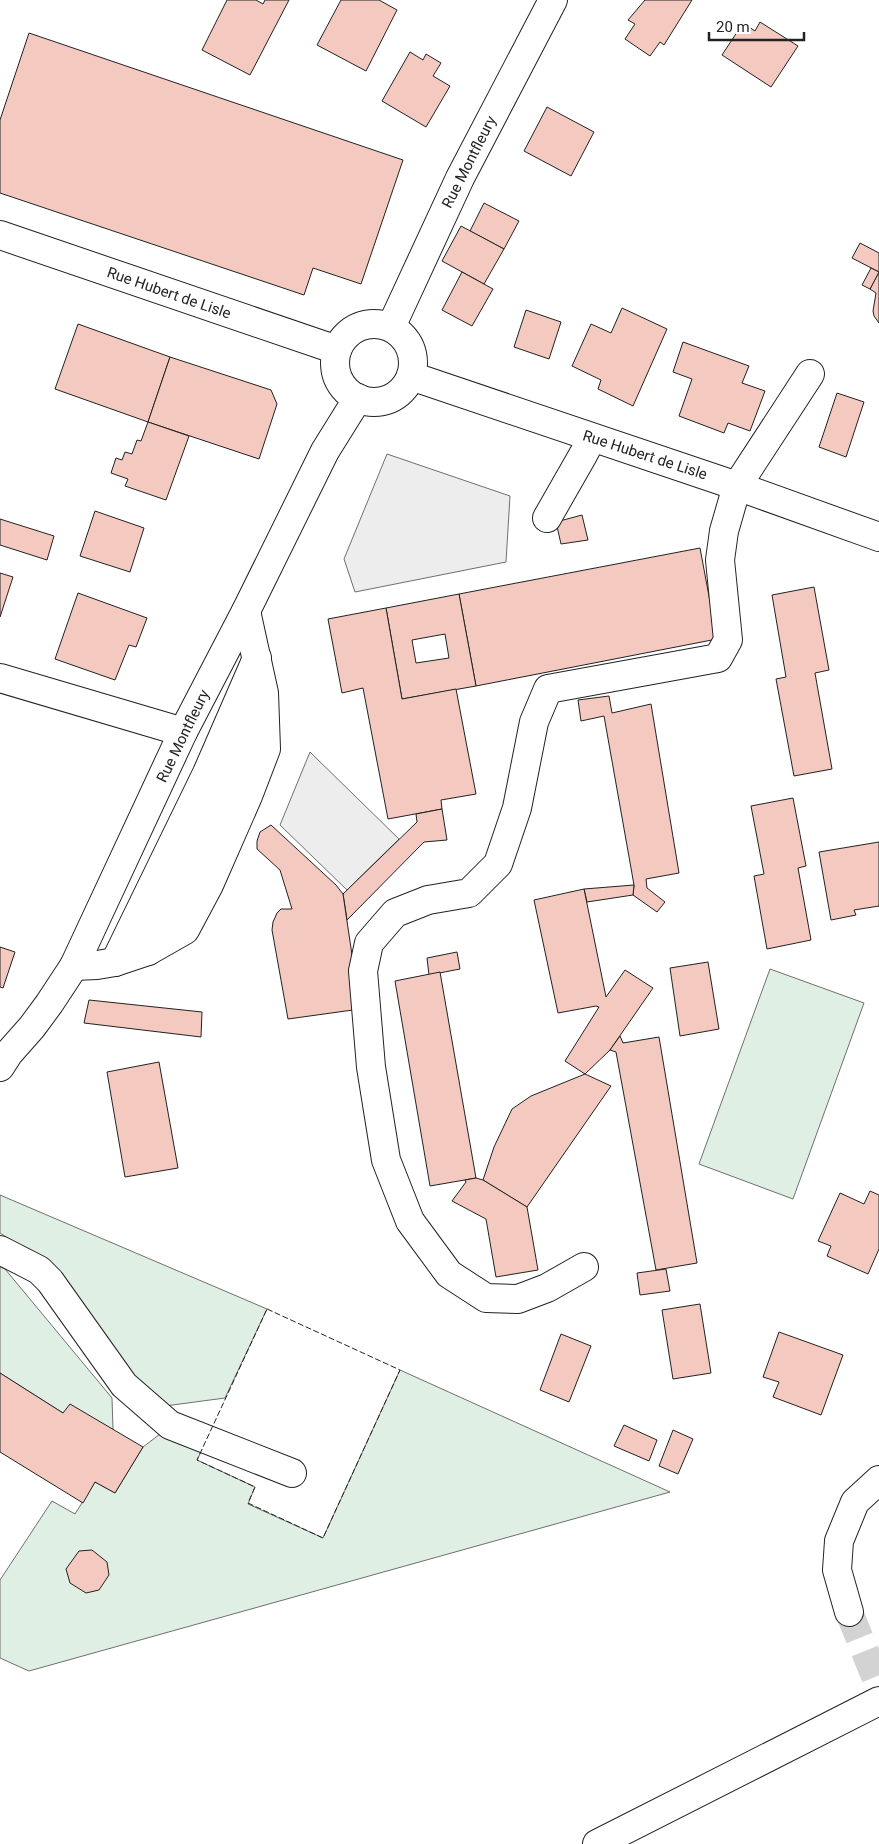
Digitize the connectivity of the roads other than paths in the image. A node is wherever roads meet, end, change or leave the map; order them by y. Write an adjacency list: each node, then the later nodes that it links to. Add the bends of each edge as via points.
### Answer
1 (553, 0): 3 (main road, Rue Montfleury, via 460,178)
2 (0, 235): 4 (main road, Rue Hubert de Lisle)
3 (390, 327): 4 (main road, via 375,324 359,327 345,336); 6 (main road, via 411,348 414,362)
4 (337, 350): 7 (main road, via 338,378 346,390)
5 (810, 374): 9 (main road)
6 (411, 376): 7 (main road, via 403,390 390,399 374,402); 8 (main road, Rue Hubert de Lisle)
7 (358, 398): 12 (main road, Rue Montfleury, via 325,451)
8 (592, 438): 9 (main road, Rue Hubert de Lisle); 10 (main road)
9 (737, 486): 11 (main road, Rue Hubert de Lisle); 20 (main road, via 724,531 720,560 728,640 718,658 548,689 534,722 517,808 498,864 468,893 428,900 396,913 369,943 363,971 371,1067 386,1160 410,1221 449,1274 486,1298 518,1299 547,1288)
10 (546, 518)
11 (879, 538)
12 (246, 611): 13 (main road); 15 (main road, Rue Montfleury)
13 (257, 658): 16 (main road, via 207,773); 16 (main road, via 264,693 266,749 209,885 185,930 148,951)
14 (0, 678): 15 (main road)
15 (183, 732): 17 (main road, Rue Montfleury)
16 (116, 962): 17 (main road)
17 (74, 966): 18 (main road, Rue Montfleury, via 49,1004)
18 (3, 1057)
19 (0, 1250): 21 (main road, via 39,1270 50,1281 124,1385 170,1425)
20 (584, 1267)
21 (292, 1473)
22 (879, 1480): 23 (main road, via 855,1502 839,1541 837,1570)
23 (849, 1612)
24 (879, 1701): 25 (main road)
25 (598, 1844)

